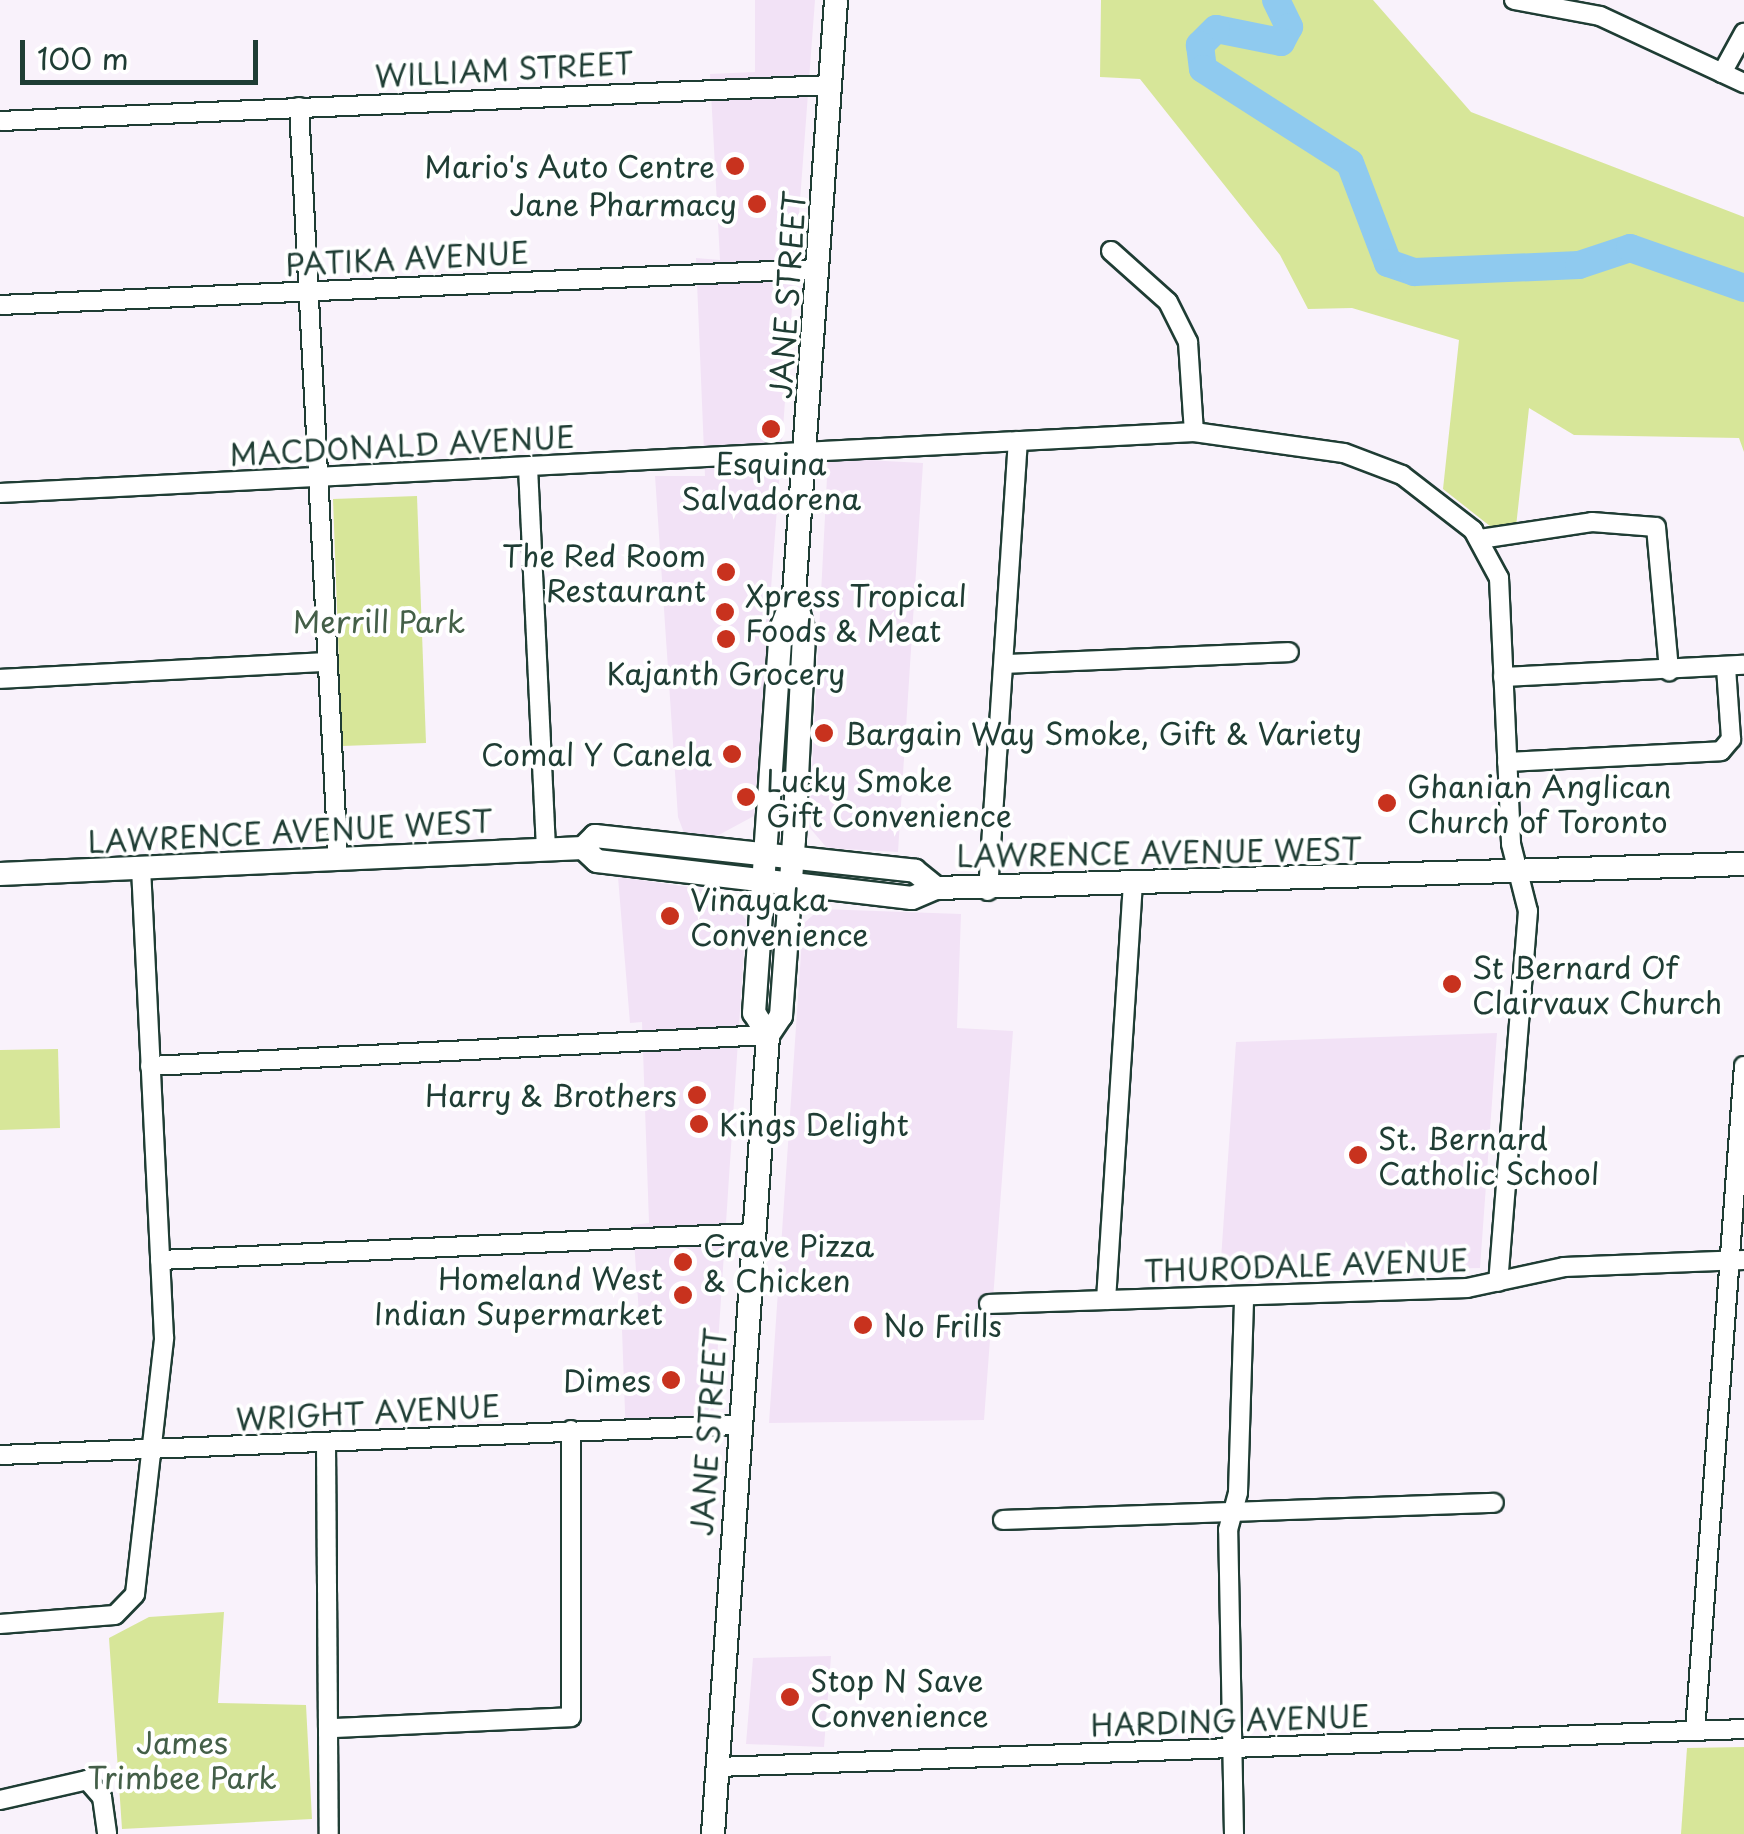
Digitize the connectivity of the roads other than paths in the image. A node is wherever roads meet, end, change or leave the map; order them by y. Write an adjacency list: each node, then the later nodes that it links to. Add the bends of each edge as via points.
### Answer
1 (836, 0): 6 (main road, JANE STREET)
2 (1514, 0): 4 (street, via 1600,16)
3 (1744, 33): 4 (street)
4 (1722, 74): 5 (street)
5 (1744, 83)
6 (831, 85): 7 (street, WILLIAM STREET); 10 (main road, JANE STREET)
7 (298, 107): 8 (street, WILLIAM STREET); 11 (street)
8 (0, 120)
9 (1111, 251): 13 (street, via 1168,302 1188,342)
10 (818, 269): 11 (street, PATIKA AVENUE); 15 (main road, JANE STREET)
11 (308, 290): 12 (street, PATIKA AVENUE); 17 (street)
12 (0, 305)
13 (1194, 432): 14 (street, MACDONALD AVENUE); 19 (street, MACDONALD AVENUE, via 1376,462)
14 (1018, 441): 15 (street, MACDONALD AVENUE); 23 (street)
15 (806, 452): 16 (street, MACDONALD AVENUE); 20 (main road, JANE STREET)
16 (528, 467): 17 (street, MACDONALD AVENUE); 30 (street)
17 (318, 477): 18 (street, MACDONALD AVENUE); 22 (street)
18 (0, 493)
19 (1480, 539): 25 (street, via 1577,524 1656,527); 26 (street, via 1499,578)
20 (794, 595): 31 (main road, JANE STREET, via 781,629); 32 (main road, JANE STREET, via 804,632)
21 (1289, 652): 23 (street)
22 (328, 662): 27 (street); 33 (street)
23 (1004, 664): 42 (street)
24 (1735, 666): 25 (street); 28 (street, via 1730,740 1721,751)
25 (1669, 671): 26 (street)
26 (1503, 678): 28 (street)
27 (0, 679)
28 (1506, 762): 36 (street)
29 (583, 848): 30 (main road, LAWRENCE AVENUE WEST); 31 (main road, LAWRENCE AVENUE WEST, via 595,836); 38 (main road, LAWRENCE AVENUE WEST, via 597,862)
30 (546, 850): 33 (main road, LAWRENCE AVENUE WEST)
31 (765, 853): 32 (main road, LAWRENCE AVENUE WEST); 38 (main road, JANE STREET)
32 (792, 857): 39 (main road, JANE STREET); 41 (main road, LAWRENCE AVENUE WEST, via 914,871)
33 (338, 859): 35 (main road, LAWRENCE AVENUE WEST)
34 (1744, 864): 36 (main road, LAWRENCE AVENUE WEST)
35 (141, 868): 37 (main road, LAWRENCE AVENUE WEST); 44 (street)
36 (1519, 872): 40 (main road, LAWRENCE AVENUE WEST); 49 (street, via 1528,911)
37 (0, 874)
38 (762, 882): 39 (main road, LAWRENCE AVENUE WEST); 43 (main road, JANE STREET, via 754,1013)
39 (790, 886): 41 (main road, LAWRENCE AVENUE WEST, via 912,898); 43 (main road, JANE STREET, via 780,1016)
40 (1132, 887): 42 (main road, LAWRENCE AVENUE WEST); 51 (street)
41 (936, 888): 42 (main road, LAWRENCE AVENUE WEST)
42 (988, 891)
43 (768, 1035): 44 (street); 46 (main road, JANE STREET)
44 (150, 1066): 47 (street)
45 (1744, 1066): 48 (street)
46 (754, 1233): 47 (street); 53 (main road, JANE STREET)
47 (160, 1260): 56 (street)
48 (1738, 1261): 49 (street, THURODALE AVENUE, via 1564,1267); 64 (street)
49 (1498, 1282): 50 (street, THURODALE AVENUE)
50 (1244, 1297): 51 (street, THURODALE AVENUE); 59 (street)
51 (1106, 1300): 52 (street, THURODALE AVENUE)
52 (988, 1304)
53 (738, 1425): 54 (street, WRIGHT AVENUE); 66 (main road, JANE STREET)
54 (571, 1430): 55 (street, WRIGHT AVENUE); 62 (street, via 572,1717)
55 (326, 1443): 56 (street, WRIGHT AVENUE); 62 (street)
56 (157, 1448): 57 (street, WRIGHT AVENUE); 61 (street, via 129,1607)
57 (0, 1454)
58 (1494, 1503): 59 (street)
59 (1234, 1512): 60 (street); 65 (street)
60 (1003, 1520)
61 (0, 1624)
62 (332, 1728): 69 (street)
63 (1744, 1729): 64 (street, HARDING AVENUE)
64 (1695, 1731): 65 (street, HARDING AVENUE)
65 (1230, 1747): 66 (street, HARDING AVENUE); 71 (street)
66 (718, 1766): 70 (main road, JANE STREET)
67 (0, 1800): 68 (street, via 87,1780 102,1796)
68 (107, 1834)
69 (329, 1834)
70 (713, 1834)
71 (1234, 1834)

